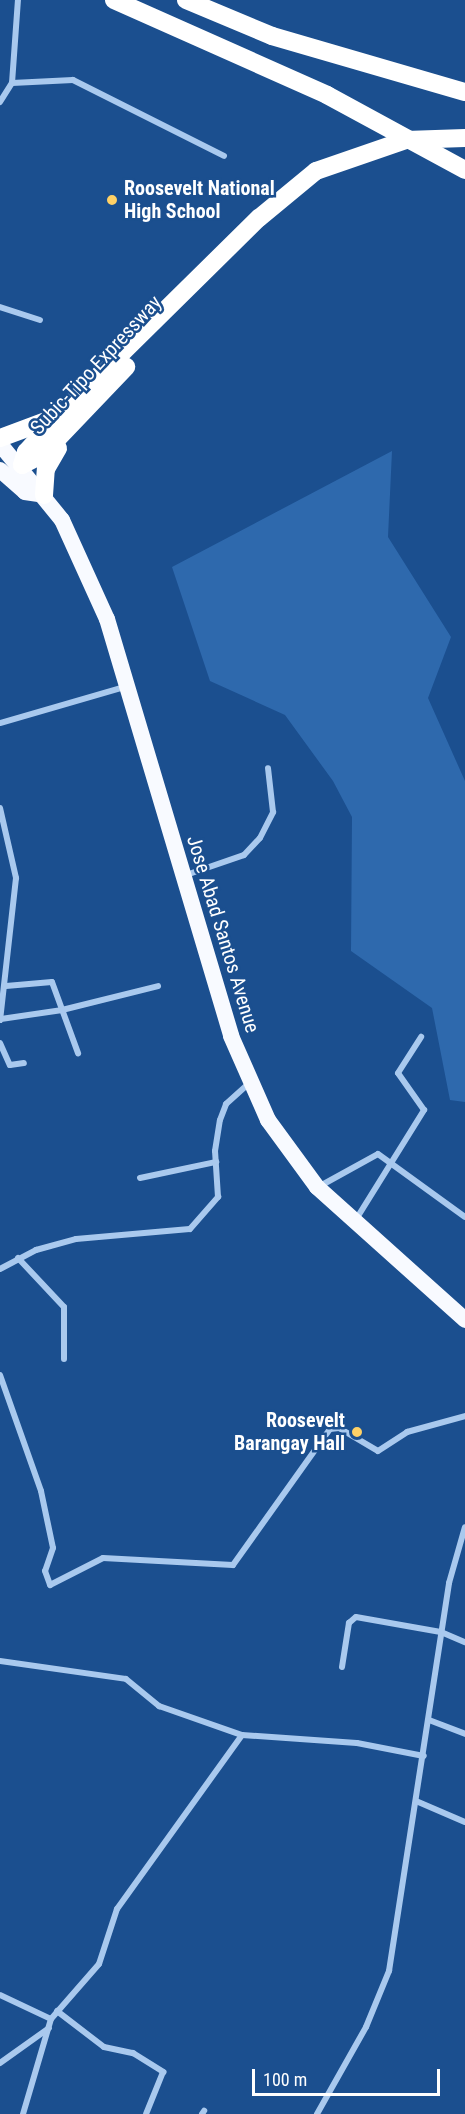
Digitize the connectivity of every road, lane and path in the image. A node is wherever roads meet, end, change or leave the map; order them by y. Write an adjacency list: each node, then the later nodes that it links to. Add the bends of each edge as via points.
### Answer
1 (18, 0): 4 (street)
2 (114, 0): 9 (highway, bridge, via 327,95)
3 (186, 0): 5 (highway, via 272,36)
4 (12, 83): 6 (street); 8 (street, via 73,80)
5 (465, 92)
6 (0, 102)
7 (465, 138): 12 (highway, Subic-Tipo Expressway, via 406,140 316,171 259,218 193,288 188,300)
8 (225, 156)
9 (465, 170)
10 (0, 307): 11 (street)
11 (40, 320)
12 (69, 416): 13 (highway); 16 (highway, Subic-Tipo Expressway, via 42,455); 18 (highway, via 46,469)
13 (0, 438)
14 (0, 444): 16 (highway, Jose Abad Santos Avenue)
15 (0, 459): 16 (highway)
16 (22, 465): 18 (highway, Jose Abad Santos Avenue)
17 (0, 470): 18 (highway, via 25,492)
18 (44, 495): 19 (highway, Jose Abad Santos Avenue, via 91,580)
19 (128, 686): 20 (street); 23 (highway, Jose Abad Santos Avenue)
20 (0, 723)
21 (268, 768): 23 (street, via 273,812 256,843 244,855)
22 (0, 808): 24 (street, via 16,868)
23 (183, 876): 32 (highway, Jose Abad Santos Avenue)
24 (6, 986): 26 (street, via 52,982); 27 (street)
25 (158, 986): 26 (street)
26 (62, 1010): 27 (street); 30 (street)
27 (1, 1019)
28 (421, 1037): 34 (street, via 398,1073 425,1106)
29 (0, 1043): 31 (street, via 10,1065)
30 (78, 1053)
31 (24, 1063)
32 (249, 1083): 33 (street, via 226,1104); 36 (highway, Jose Abad Santos Avenue, via 278,1137)
33 (216, 1162): 35 (street); 39 (street, via 218,1197 190,1229 76,1239)
34 (393, 1164): 36 (street, via 378,1154); 37 (street); 38 (street)
35 (140, 1178)
36 (317, 1187): 38 (highway, Jose Abad Santos Avenue)
37 (465, 1217)
38 (354, 1223): 41 (highway, Jose Abad Santos Avenue)
39 (18, 1258): 40 (street); 42 (street, via 64,1307)
40 (0, 1269)
41 (465, 1320)
42 (64, 1359)
43 (0, 1375): 44 (street, via 41,1491 53,1548 45,1571 50,1585 103,1558 233,1565 330,1429 339,1428 378,1451 407,1431)
44 (465, 1416)
45 (465, 1527): 46 (street)
46 (441, 1632): 47 (street); 49 (street, via 356,1617 349,1623); 50 (street)
47 (465, 1642)
48 (0, 1661): 52 (street, via 126,1679 159,1706)
49 (342, 1667)
50 (429, 1720): 51 (street); 53 (street)
51 (465, 1734)
52 (242, 1735): 53 (street, via 357,1743); 57 (street, via 117,1909 99,1964)
53 (424, 1756): 54 (street)
54 (416, 1801): 55 (street); 63 (street, via 389,1971 366,2027)
55 (465, 1822)
56 (0, 1995): 58 (street)
57 (57, 2011): 58 (street); 62 (street, via 104,2047 132,2053 163,2072)
58 (51, 2019): 59 (street)
59 (49, 2028): 60 (street); 61 (street)
60 (0, 2063)
61 (23, 2114)
62 (146, 2114)
63 (317, 2114)

